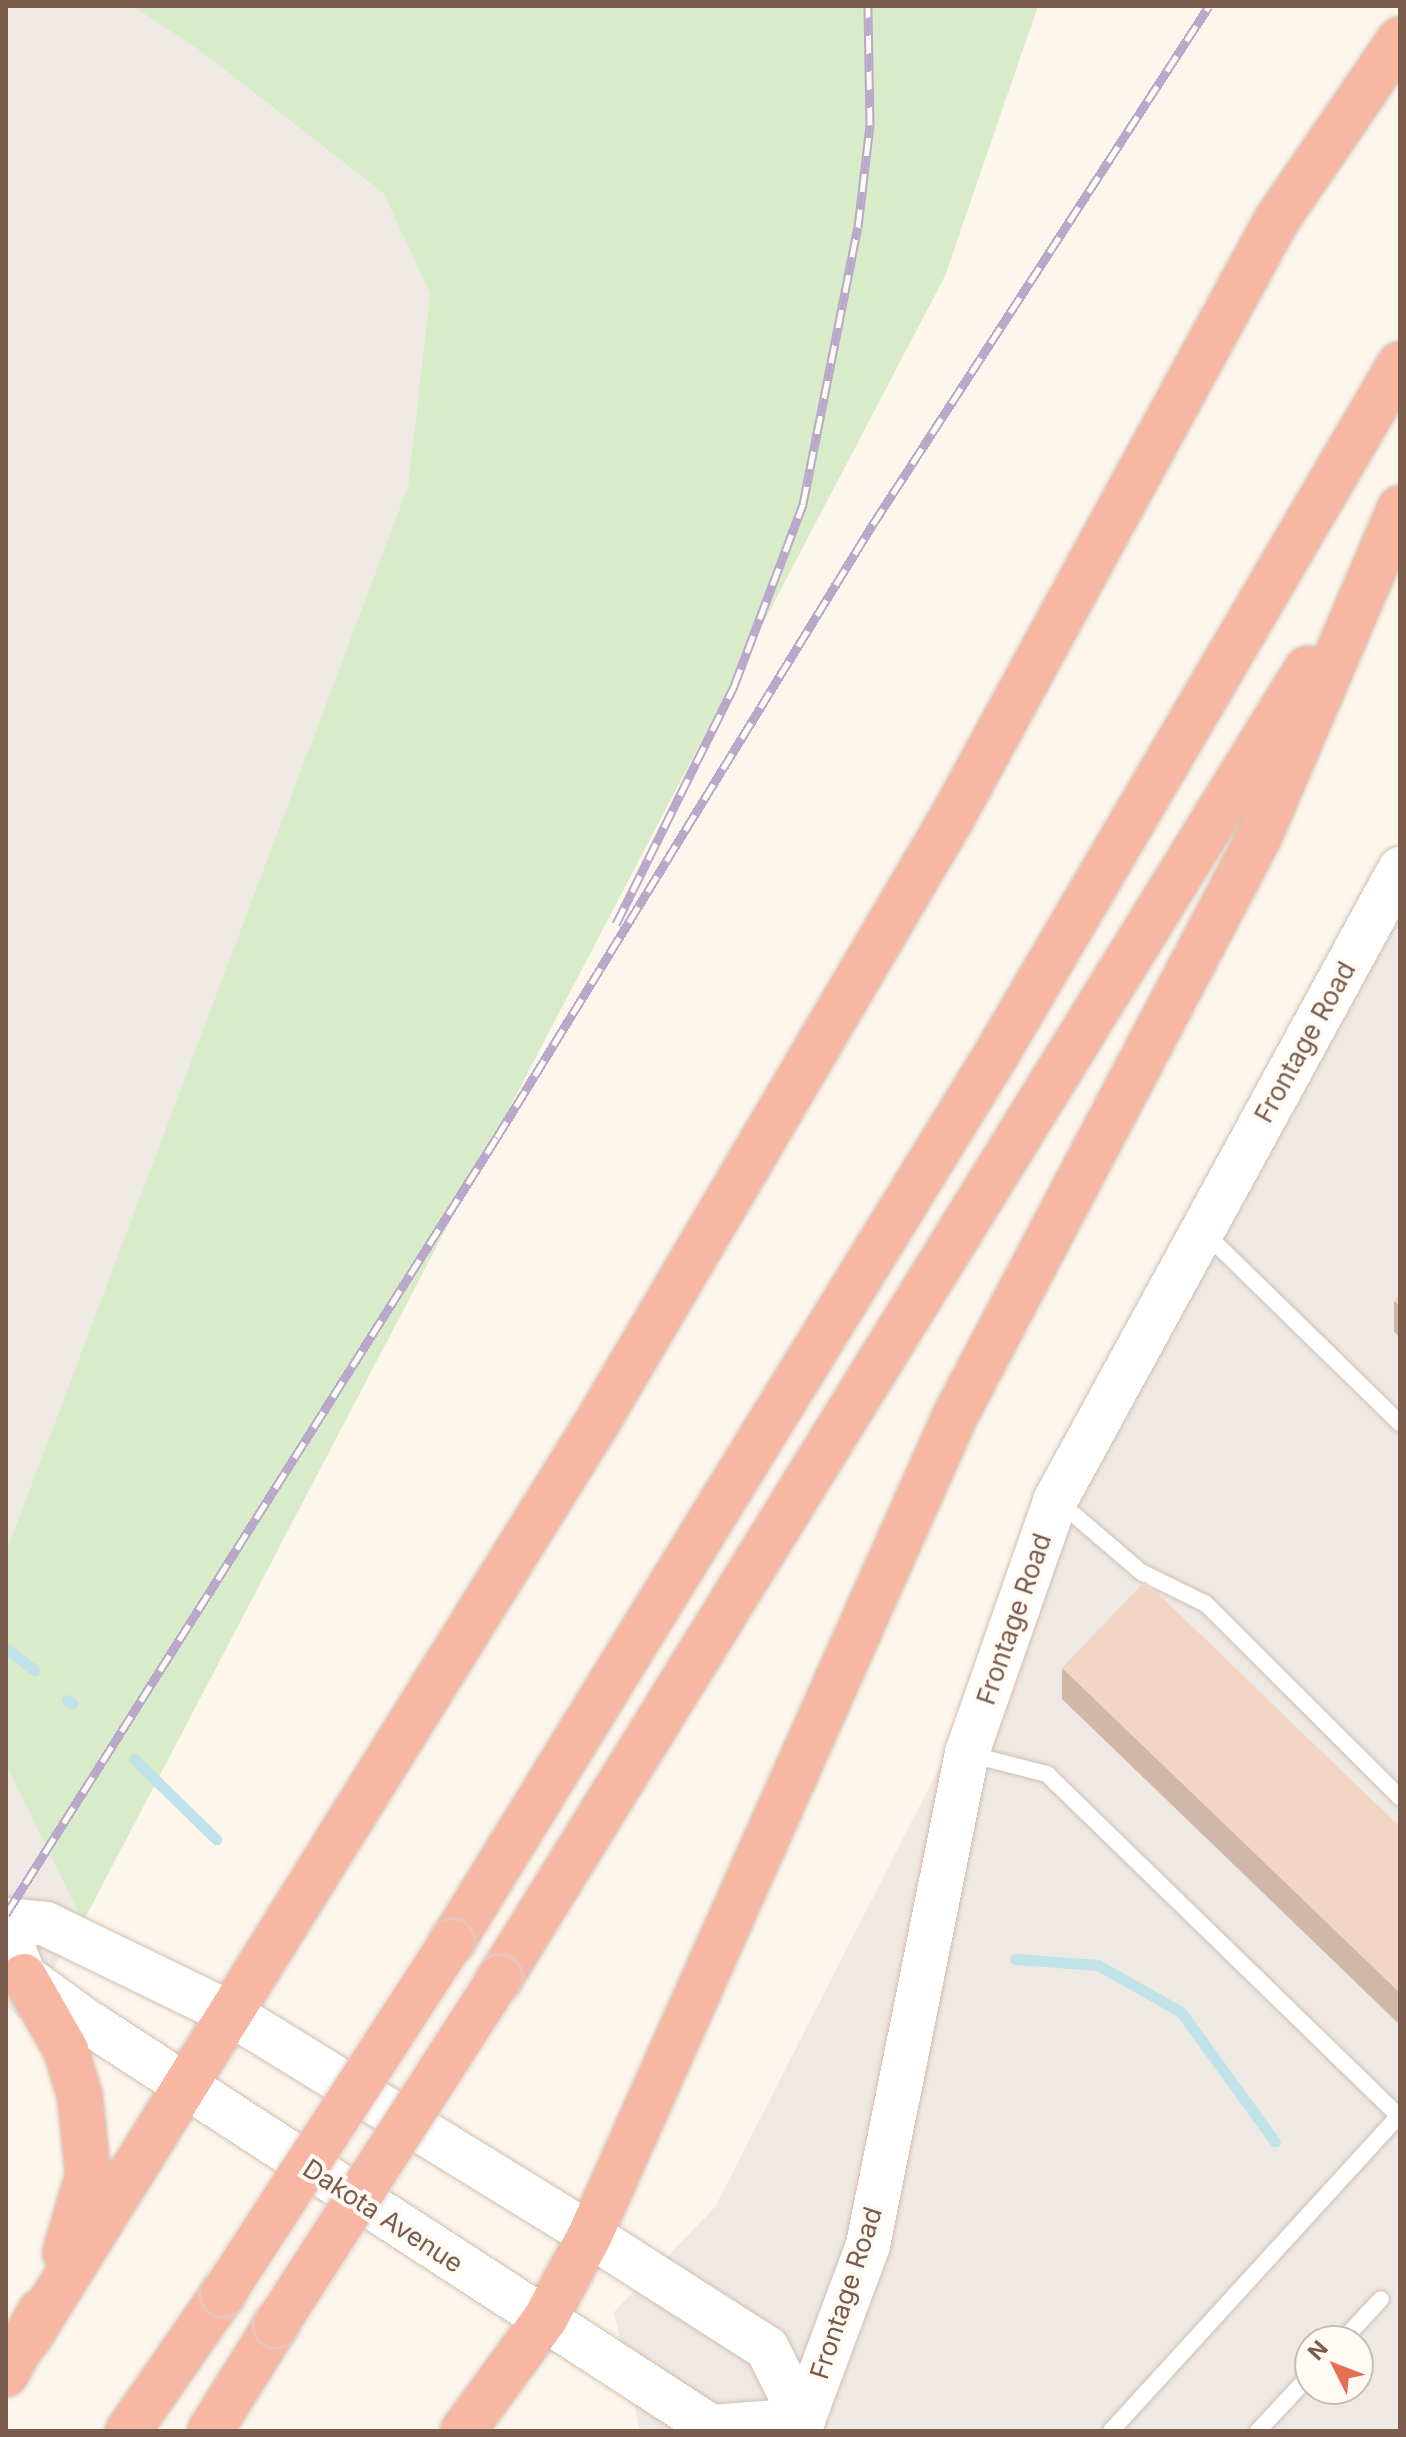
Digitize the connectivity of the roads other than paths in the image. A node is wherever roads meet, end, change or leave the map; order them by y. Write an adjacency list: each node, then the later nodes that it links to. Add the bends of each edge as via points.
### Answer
1 (1400, 39): 13 (highway, via 1276,221 953,816 598,1421)
2 (1400, 364): 23 (highway, bridge, via 996,1055 452,1942)
3 (1400, 506): 16 (highway, via 1259,837 955,1416 746,1896); 24 (highway, bridge, via 1301,680 500,1978)
4 (1395, 889): 5 (street, Frontage Road)
5 (1202, 1231): 6 (lane); 7 (street, Frontage Road)
6 (1400, 1423)
7 (1056, 1499): 8 (street, Frontage Road); 9 (lane, via 1141,1572 1206,1604)
8 (967, 1753): 15 (lane, via 1047,1774); 22 (street, Frontage Road, via 868,2245)
9 (1400, 1797)
10 (6, 1920): 13 (street, via 46,1924)
11 (6, 1929): 12 (street)
12 (24, 1976): 14 (street, Dakota Avenue); 20 (highway, via 66,2050 80,2097 88,2175 71,2239)
13 (233, 2015): 14 (highway); 16 (street)
14 (185, 2089): 18 (street, Dakota Avenue); 20 (highway)
15 (1400, 2116): 26 (lane)
16 (590, 2235): 18 (highway); 22 (street, via 767,2348)
17 (1381, 2299): 19 (lane)
18 (545, 2319): 22 (street, Dakota Avenue, via 711,2427); 25 (highway)
19 (1357, 2325)
20 (17, 2356)
21 (1294, 2392): 27 (lane)
22 (805, 2427)
23 (128, 2431)
24 (210, 2431)
25 (463, 2431)
26 (1111, 2431)
27 (1258, 2431)

